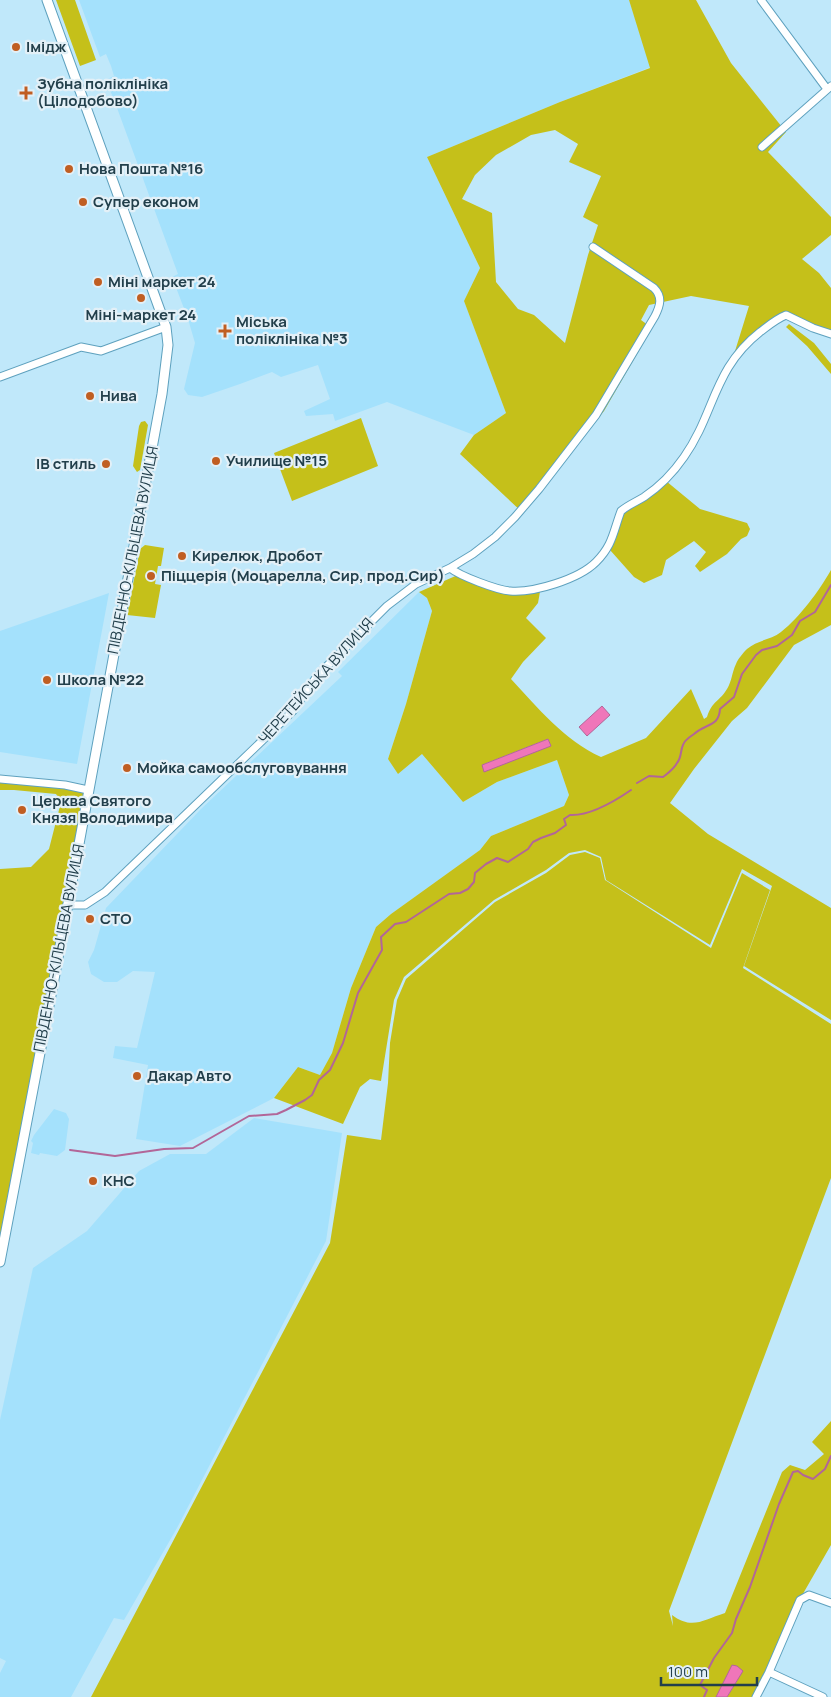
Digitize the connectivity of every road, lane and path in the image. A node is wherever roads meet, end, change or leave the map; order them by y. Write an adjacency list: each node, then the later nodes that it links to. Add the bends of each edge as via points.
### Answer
1 (47, 0): 6 (main road, ПІВДЕННО-КІЛЬЦЕВА ВУЛИЦЯ)
2 (761, 0): 3 (street)
3 (829, 88): 4 (street)
4 (762, 147)
5 (593, 247): 9 (street, ЧЕРЕТЕЙСЬКА ВУЛИЦЯ, via 658,292 657,312 596,415 539,489 496,537)
6 (166, 327): 8 (street, via 100,351 81,348); 11 (main road, ПІВДЕННО-КІЛЬЦЕВА ВУЛИЦЯ, via 168,345 162,394)
7 (831, 334): 9 (street, via 786,316 744,346 726,370 684,456 656,488 621,512 608,547 583,572 540,588 510,591)
8 (0, 377)
9 (450, 568): 12 (street, ЧЕРЕТЕЙСЬКА ВУЛИЦЯ, via 410,587 381,611 318,676 293,711 105,892 85,905)
10 (0, 779): 11 (street)
11 (88, 790): 12 (main road, ПІВДЕННО-КІЛЬЦЕВА ВУЛИЦЯ)
12 (67, 905): 13 (main road, ПІВДЕННО-КІЛЬЦЕВА ВУЛИЦЯ)
13 (0, 1262)
14 (831, 1603): 15 (street, via 809,1595 800,1600)
15 (769, 1672): 16 (street); 17 (street)
16 (756, 1697)
17 (824, 1697)

